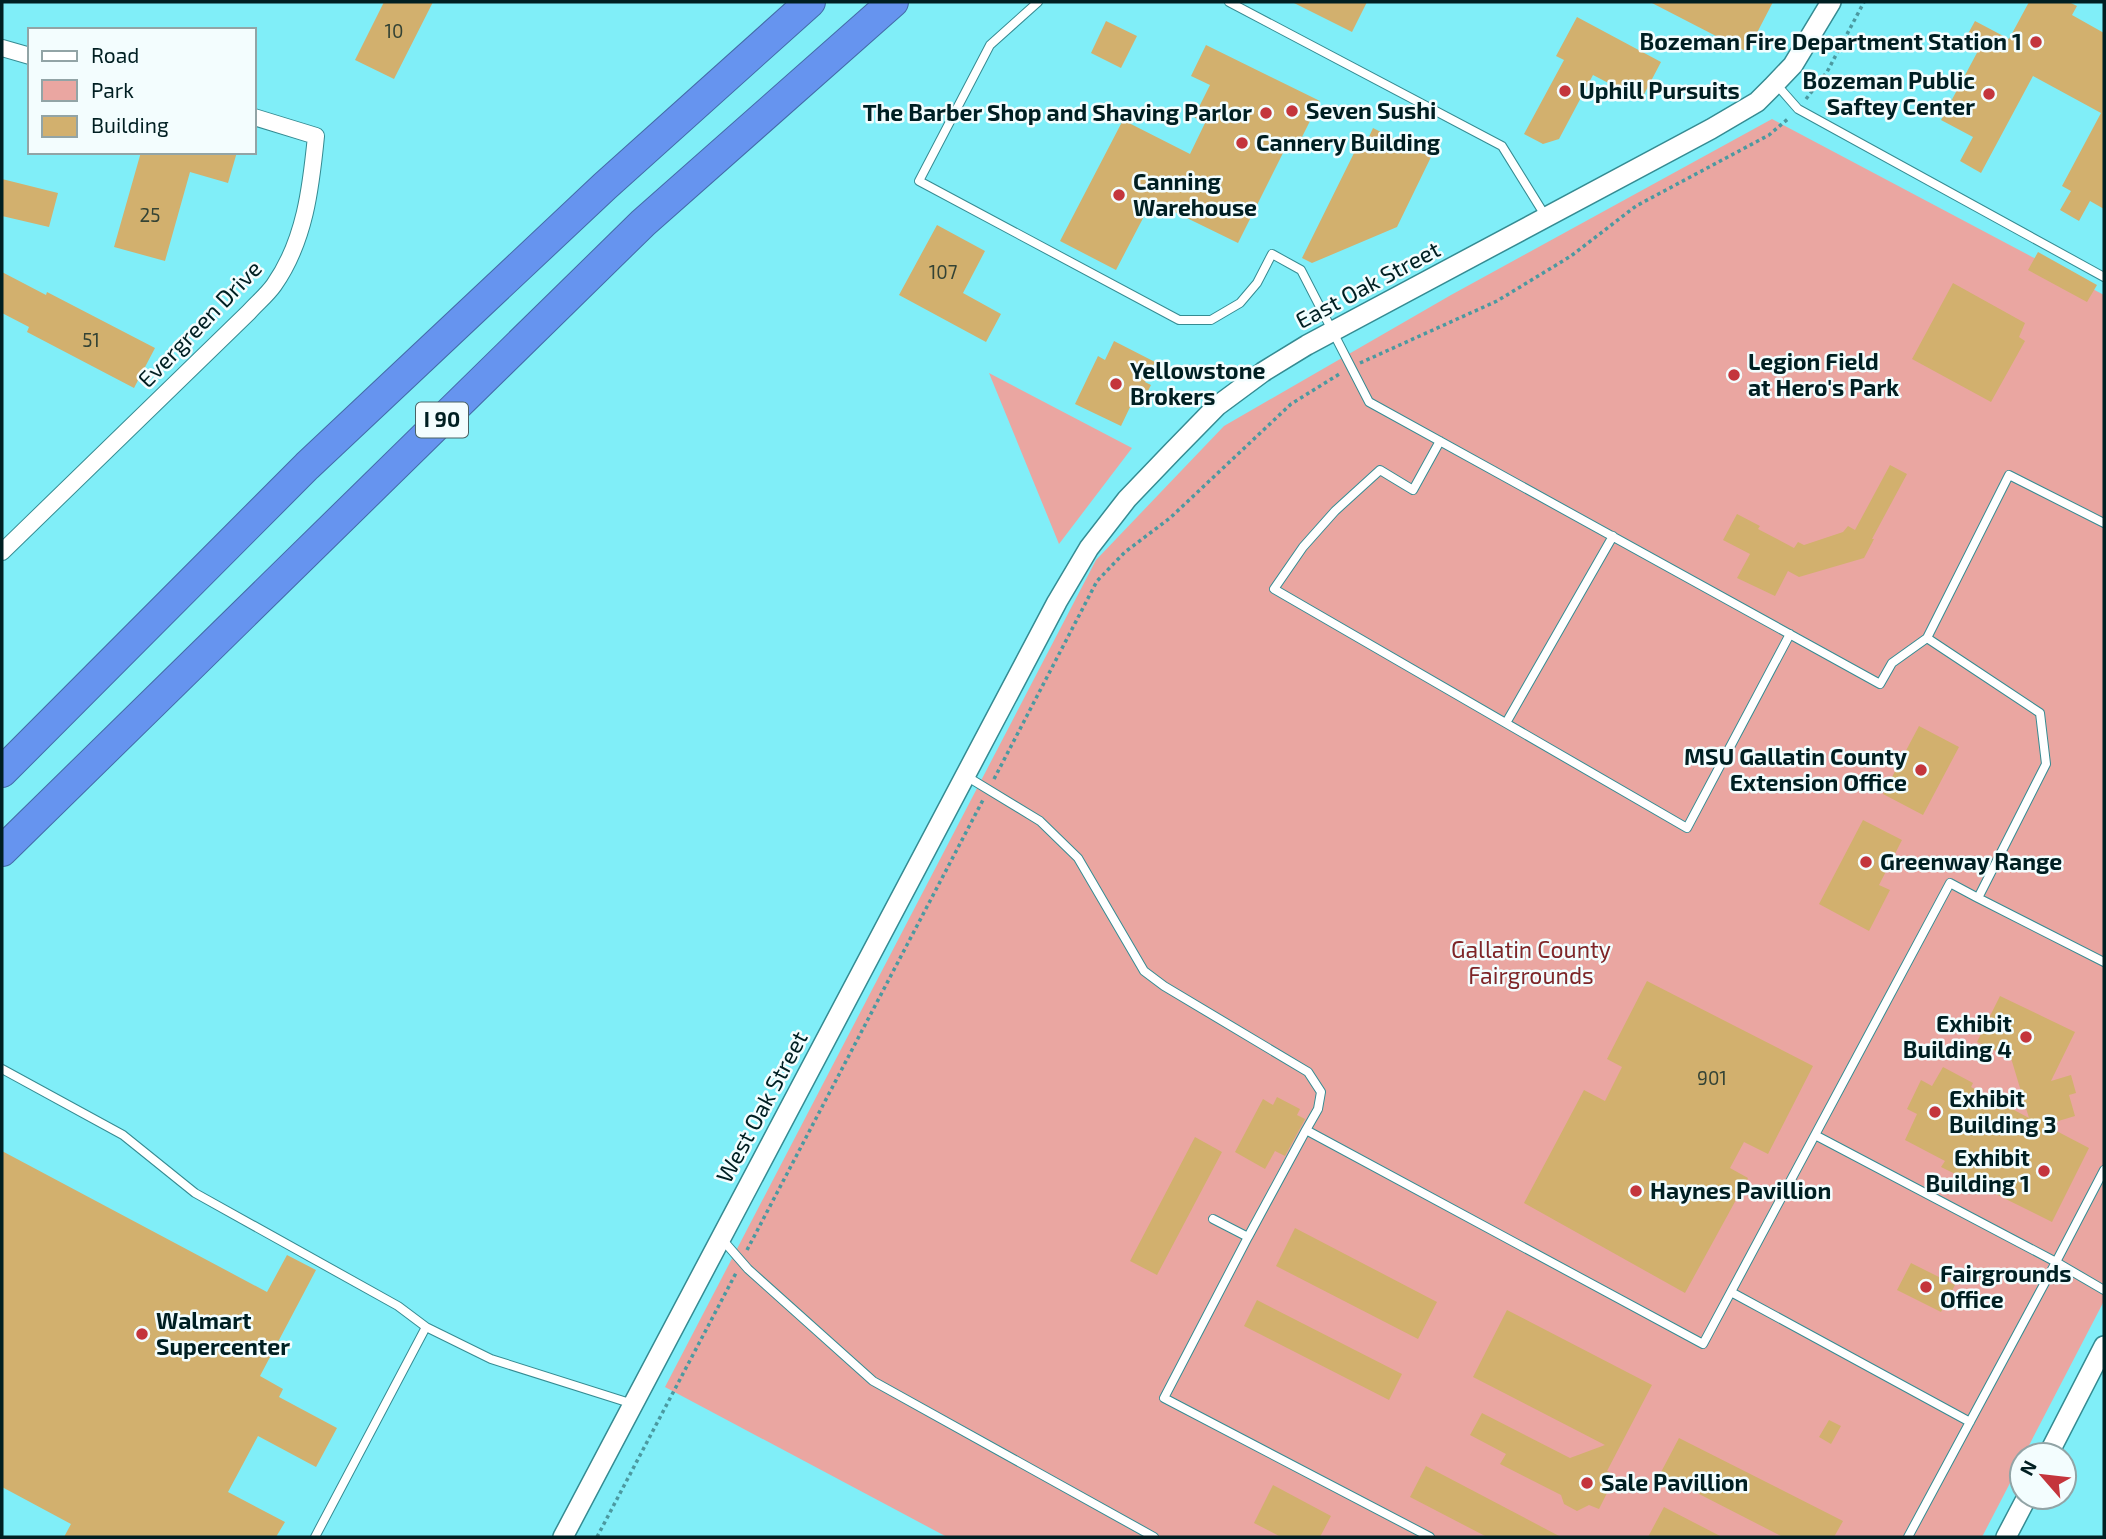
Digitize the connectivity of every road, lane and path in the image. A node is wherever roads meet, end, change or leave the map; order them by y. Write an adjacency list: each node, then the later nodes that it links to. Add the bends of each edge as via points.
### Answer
1 (810, 2): 24 (highway, I 90, via 605,186 307,466)
2 (893, 2): 27 (highway, I 90, via 643,223)
3 (1038, 2): 14 (lane, via 990,45 919,181 1180,320 1211,320 1240,303 1258,283 1272,254 1301,270)
4 (1229, 2): 12 (lane, via 1502,146)
5 (1831, 2): 9 (street, East Oak Street, via 1793,65)
6 (1864, 2): 10 (path, via 1827,72)
7 (2, 48): 8 (street)
8 (28, 55)
9 (1776, 84): 10 (lane); 12 (street, East Oak Street, via 1757,102 1711,129)
10 (1798, 109): 13 (lane); 15 (path, via 1769,135 1636,206 1571,256 1497,301)
11 (256, 118): 19 (street, Evergreen Drive, via 316,136 311,186 287,264 249,312)
12 (1546, 217): 14 (street, East Oak Street)
13 (2104, 277)
14 (1334, 331): 15 (lane); 22 (street, East Oak Street, via 1263,372 1217,406 1127,499 1089,548)
15 (1352, 366): 16 (lane, via 1369,402); 26 (path, via 1291,404 1097,580)
16 (1440, 441): 18 (lane); 23 (lane, via 1413,490 1380,470 1335,511 1275,589)
17 (2104, 523): 21 (lane, via 2009,475)
18 (1613, 536): 20 (lane); 23 (lane)
19 (2, 552)
20 (1790, 634): 21 (lane, via 1880,684 1892,663); 23 (lane, via 1687,828)
21 (1927, 638): 28 (lane, via 2040,713 2046,764)
22 (1004, 699): 25 (street, West Oak Street)
23 (1506, 723)
24 (2, 772)
25 (964, 775): 26 (lane); 36 (street, West Oak Street)
26 (988, 789): 31 (lane, via 1040,821 1078,858 1144,971 1308,1072 1321,1092); 37 (path)
27 (2, 851)
28 (1978, 898): 29 (lane); 32 (lane, via 1950,883)
29 (2104, 962)
30 (2, 1069): 41 (lane, via 123,1135 195,1193 398,1306)
31 (1306, 1130): 35 (lane); 40 (lane, via 1703,1344)
32 (1815, 1135): 38 (lane); 40 (lane)
33 (2104, 1170): 38 (lane)
34 (1213, 1219): 35 (lane)
35 (1248, 1237): 51 (lane, via 1164,1398)
36 (720, 1238): 37 (lane); 43 (street, West Oak Street)
37 (742, 1261): 49 (path); 50 (lane, via 873,1381)
38 (2056, 1262): 39 (lane); 44 (lane)
39 (2104, 1290)
40 (1731, 1292): 44 (lane)
41 (426, 1327): 43 (lane, via 491,1359); 47 (lane)
42 (2104, 1346): 45 (street)
43 (634, 1404): 48 (street, West Oak Street)
44 (1970, 1422): 52 (lane)
45 (2055, 1441)
46 (2020, 1511): 53 (street)
47 (315, 1537)
48 (564, 1537)
49 (597, 1537)
50 (1154, 1537)
51 (1430, 1537)
52 (1908, 1537)
53 (2006, 1537)

